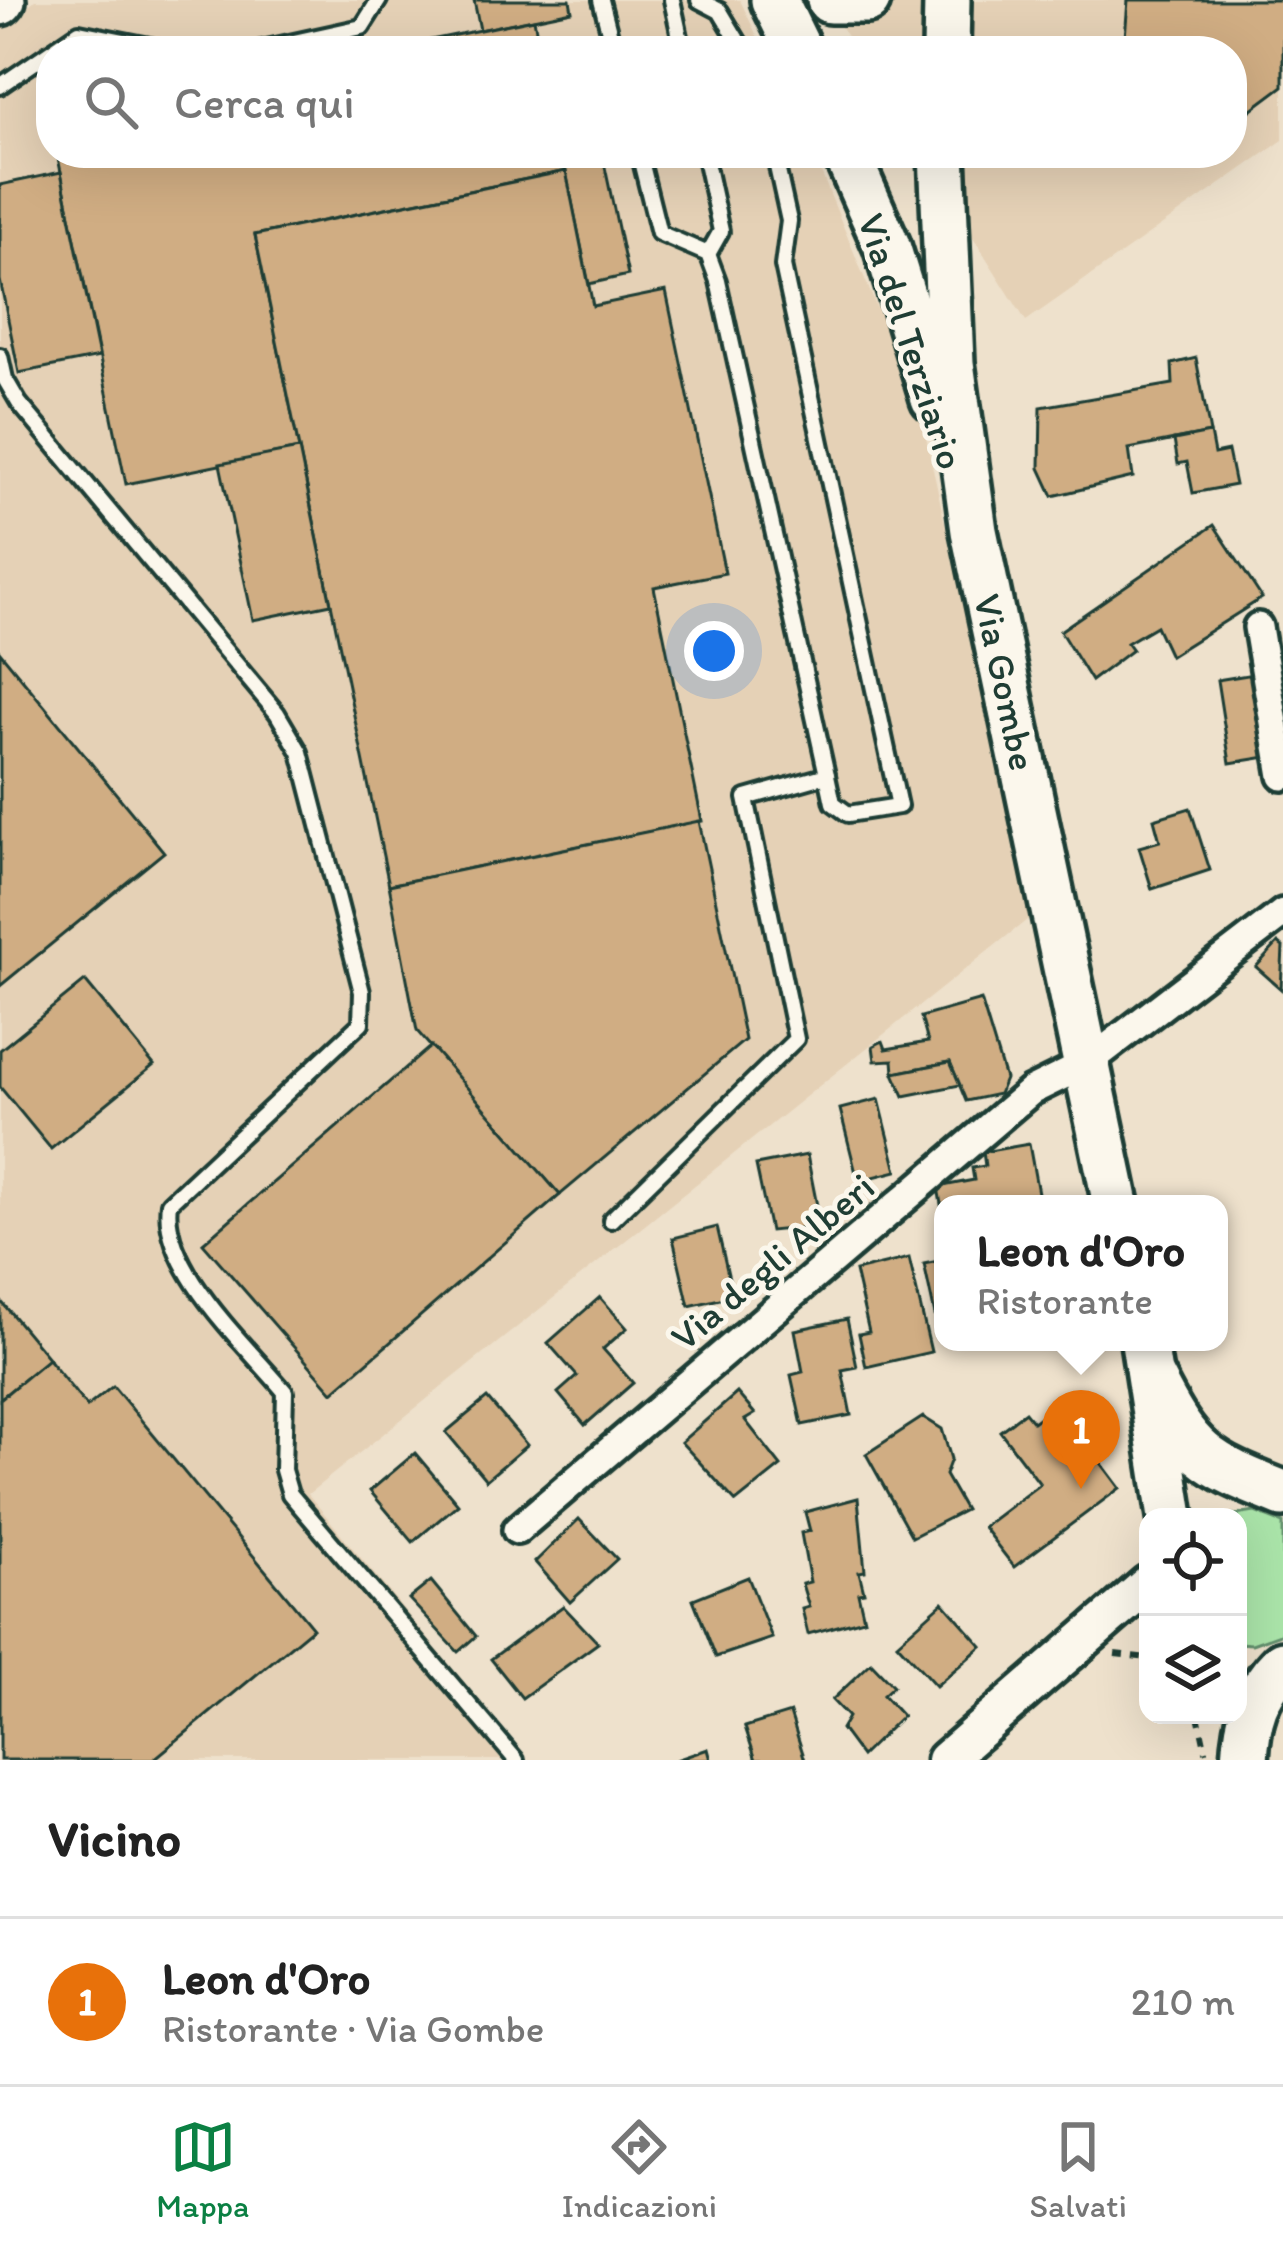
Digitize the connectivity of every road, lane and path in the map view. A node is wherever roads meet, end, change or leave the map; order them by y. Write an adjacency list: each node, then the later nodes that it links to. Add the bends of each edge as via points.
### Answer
1 (379, 0): 9 (lane, via 362,27)
2 (601, 0): 10 (lane)
3 (672, 0): 11 (lane)
4 (699, 0): 12 (lane, via 720,11)
5 (774, 0): 13 (main road)
6 (830, 0): 7 (main road)
7 (867, 0)
8 (947, 0): 14 (main road)
9 (321, 36)
10 (610, 36)
11 (679, 36)
12 (735, 36)
13 (792, 36)
14 (946, 36)
15 (36, 61): 16 (lane)
16 (0, 86)
17 (643, 168): 22 (lane, via 659,233)
18 (707, 168): 22 (lane, via 721,231)
19 (777, 168): 26 (lane, via 789,221 783,266 899,806 848,814 833,803)
20 (852, 168): 24 (main road, Via del Terziario, via 910,313)
21 (943, 168): 24 (main road, Via Gombe, via 951,363)
22 (708, 254): 26 (lane)
23 (0, 356): 44 (lane, via 19,403 278,713 300,752 362,992 361,1023 169,1203 166,1227 178,1261 285,1392 290,1494)
24 (974, 530): 29 (main road, Via Gombe)
25 (1258, 627): 27 (street)
26 (827, 775): 31 (lane, via 746,798 796,1040)
27 (1283, 776)
28 (1283, 914): 29 (street, Via degli Alberi)
29 (1086, 1064): 30 (main road, Via Gombe); 36 (street, Via degli Alberi, via 1031,1091)
30 (1114, 1195)
31 (610, 1220)
32 (1148, 1360): 33 (main road, via 1178,1432 1201,1455); 34 (main road)
33 (1283, 1494): 35 (main road, via 1231,1488)
34 (1170, 1508)
35 (1192, 1508)
36 (517, 1530)
37 (1139, 1592): 39 (street)
38 (1139, 1622): 39 (street)
39 (1102, 1624): 45 (street)
40 (1283, 1663): 41 (main road); 47 (main road, via 1262,1686)
41 (1247, 1667)
42 (1200, 1724): 46 (path)
43 (1228, 1724): 47 (main road)
44 (516, 1760)
45 (945, 1760)
46 (1208, 1760)
47 (1242, 1760)

